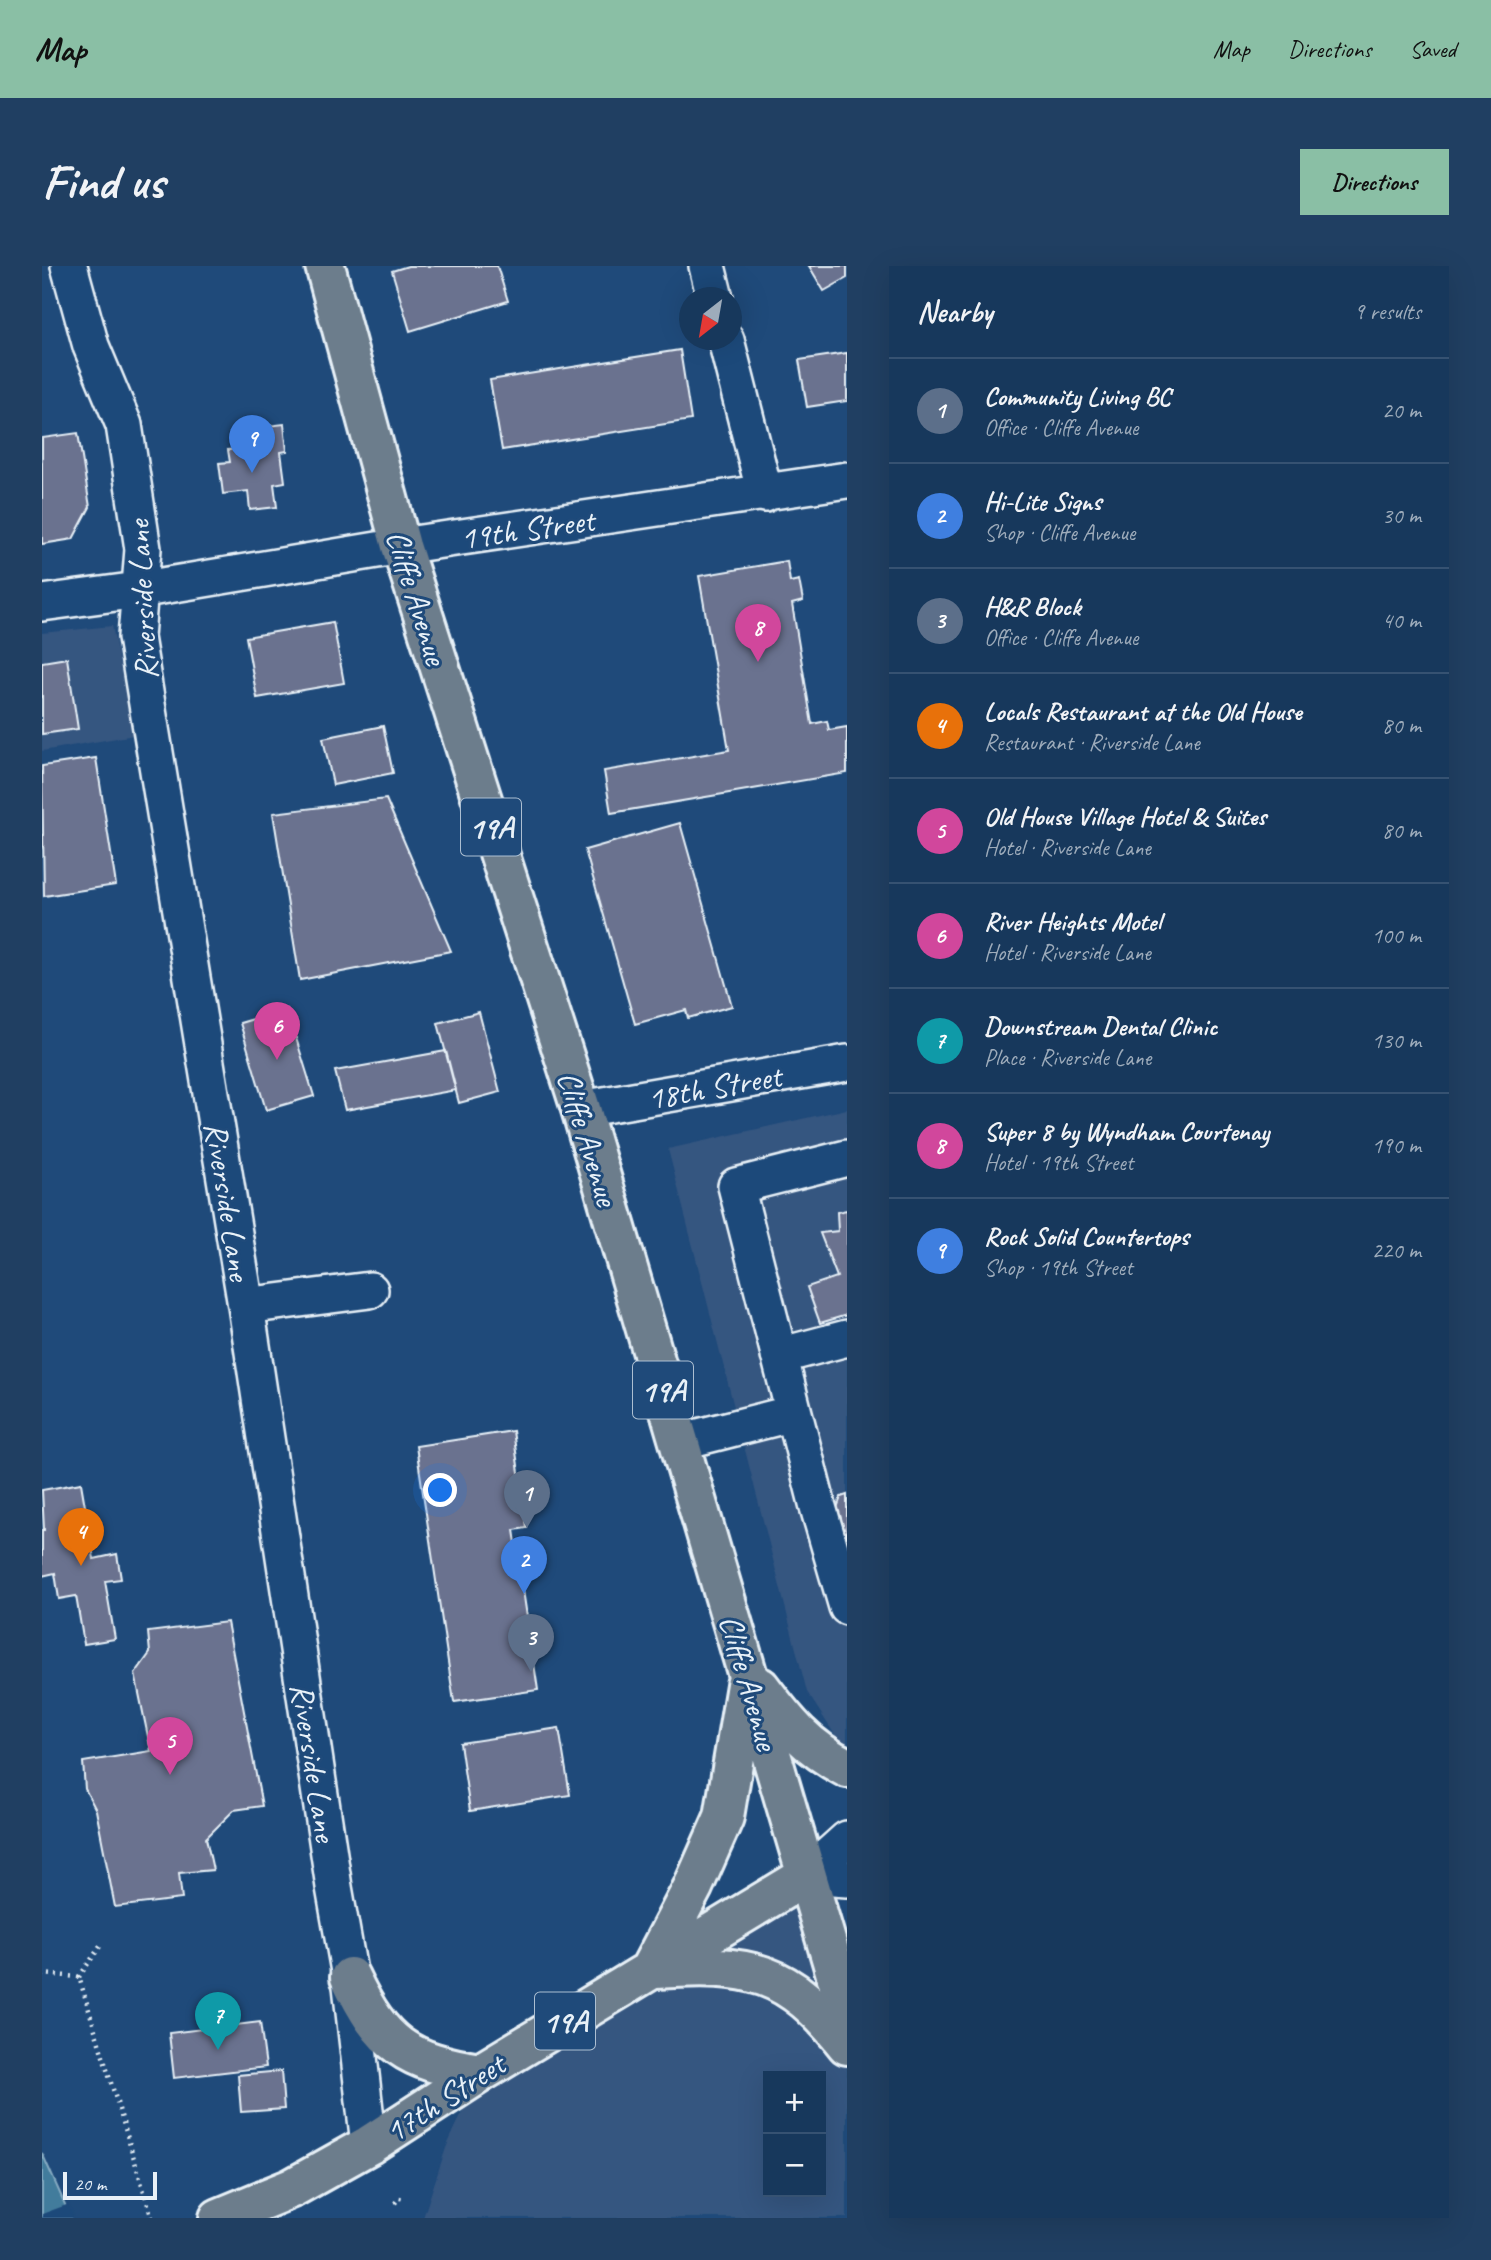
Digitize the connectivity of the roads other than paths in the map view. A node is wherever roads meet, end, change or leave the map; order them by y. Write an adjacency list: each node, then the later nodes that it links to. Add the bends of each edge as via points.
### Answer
1 (69, 266): 9 (street, Riverside Lane, via 90,346 124,425 143,549)
2 (325, 266): 8 (main road, Cliffe Avenue / 19A)
3 (707, 266): 4 (street)
4 (712, 287)
5 (729, 350): 7 (street)
6 (847, 480): 7 (street, 19th Street)
7 (765, 494): 8 (street, 19th Street)
8 (401, 545): 9 (street, 19th Street); 12 (main road, Cliffe Avenue / 19A)
9 (138, 590): 10 (street, 19th Street); 15 (street, Riverside Lane, via 136,638)
10 (42, 603)
11 (847, 1063): 12 (street, 18th Street)
12 (581, 1109): 19 (main road, Cliffe Avenue / 19A)
13 (847, 1158): 17 (street, via 736,1185)
14 (370, 1290): 15 (street)
15 (246, 1306): 27 (street, Riverside Lane)
16 (847, 1338): 17 (street)
17 (779, 1356): 18 (street)
18 (794, 1413): 19 (street); 20 (street)
19 (679, 1442): 21 (main road, Cliffe Avenue / 19A)
20 (847, 1607)
21 (748, 1671): 22 (main road, via 788,1724 822,1755); 24 (main road, Cliffe Avenue / 19A); 26 (main road, via 723,1817)
22 (847, 1768)
23 (847, 1839): 24 (street, 17th Street)
24 (806, 1876): 25 (street); 26 (main road, 17th Street / 19A); 28 (main road, Cliffe Avenue)
25 (847, 1879)
26 (650, 1969): 29 (main road, via 742,1969 770,1978 801,1994); 30 (main road, 17th Street / 19A)
27 (350, 1976): 30 (main road, via 376,2024 407,2052); 31 (street, Riverside Lane)
28 (847, 2012)
29 (847, 2045)
30 (480, 2073): 31 (main road, 17th Street / 19A)
31 (369, 2145): 32 (main road, 17th Street / 19A, via 292,2188)
32 (219, 2218)

